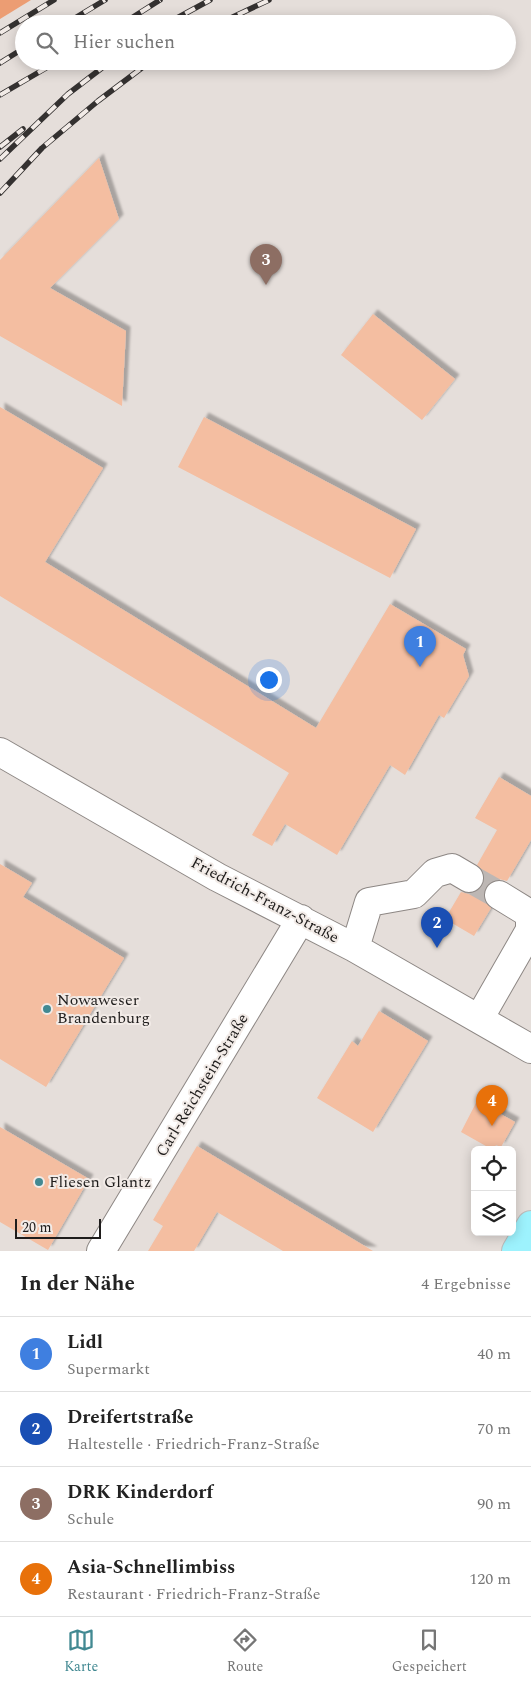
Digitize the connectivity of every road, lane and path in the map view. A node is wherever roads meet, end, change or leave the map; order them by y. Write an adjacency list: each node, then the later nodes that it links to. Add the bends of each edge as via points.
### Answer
1 (0, 752): 4 (street, Friedrich-Franz-Straße, via 218,877)
2 (469, 878): 5 (street, via 452,868 435,873 414,894 369,902)
3 (499, 895): 6 (street, via 530,914 530,930)
4 (301, 919): 5 (street, Friedrich-Franz-Straße); 9 (street, Carl-Reichstein-Straße)
5 (355, 948): 6 (street, Friedrich-Franz-Straße)
6 (479, 1019): 7 (street, Friedrich-Franz-Straße)
7 (531, 1049)
8 (531, 1226): 10 (main road)
9 (101, 1251)
10 (516, 1251)

